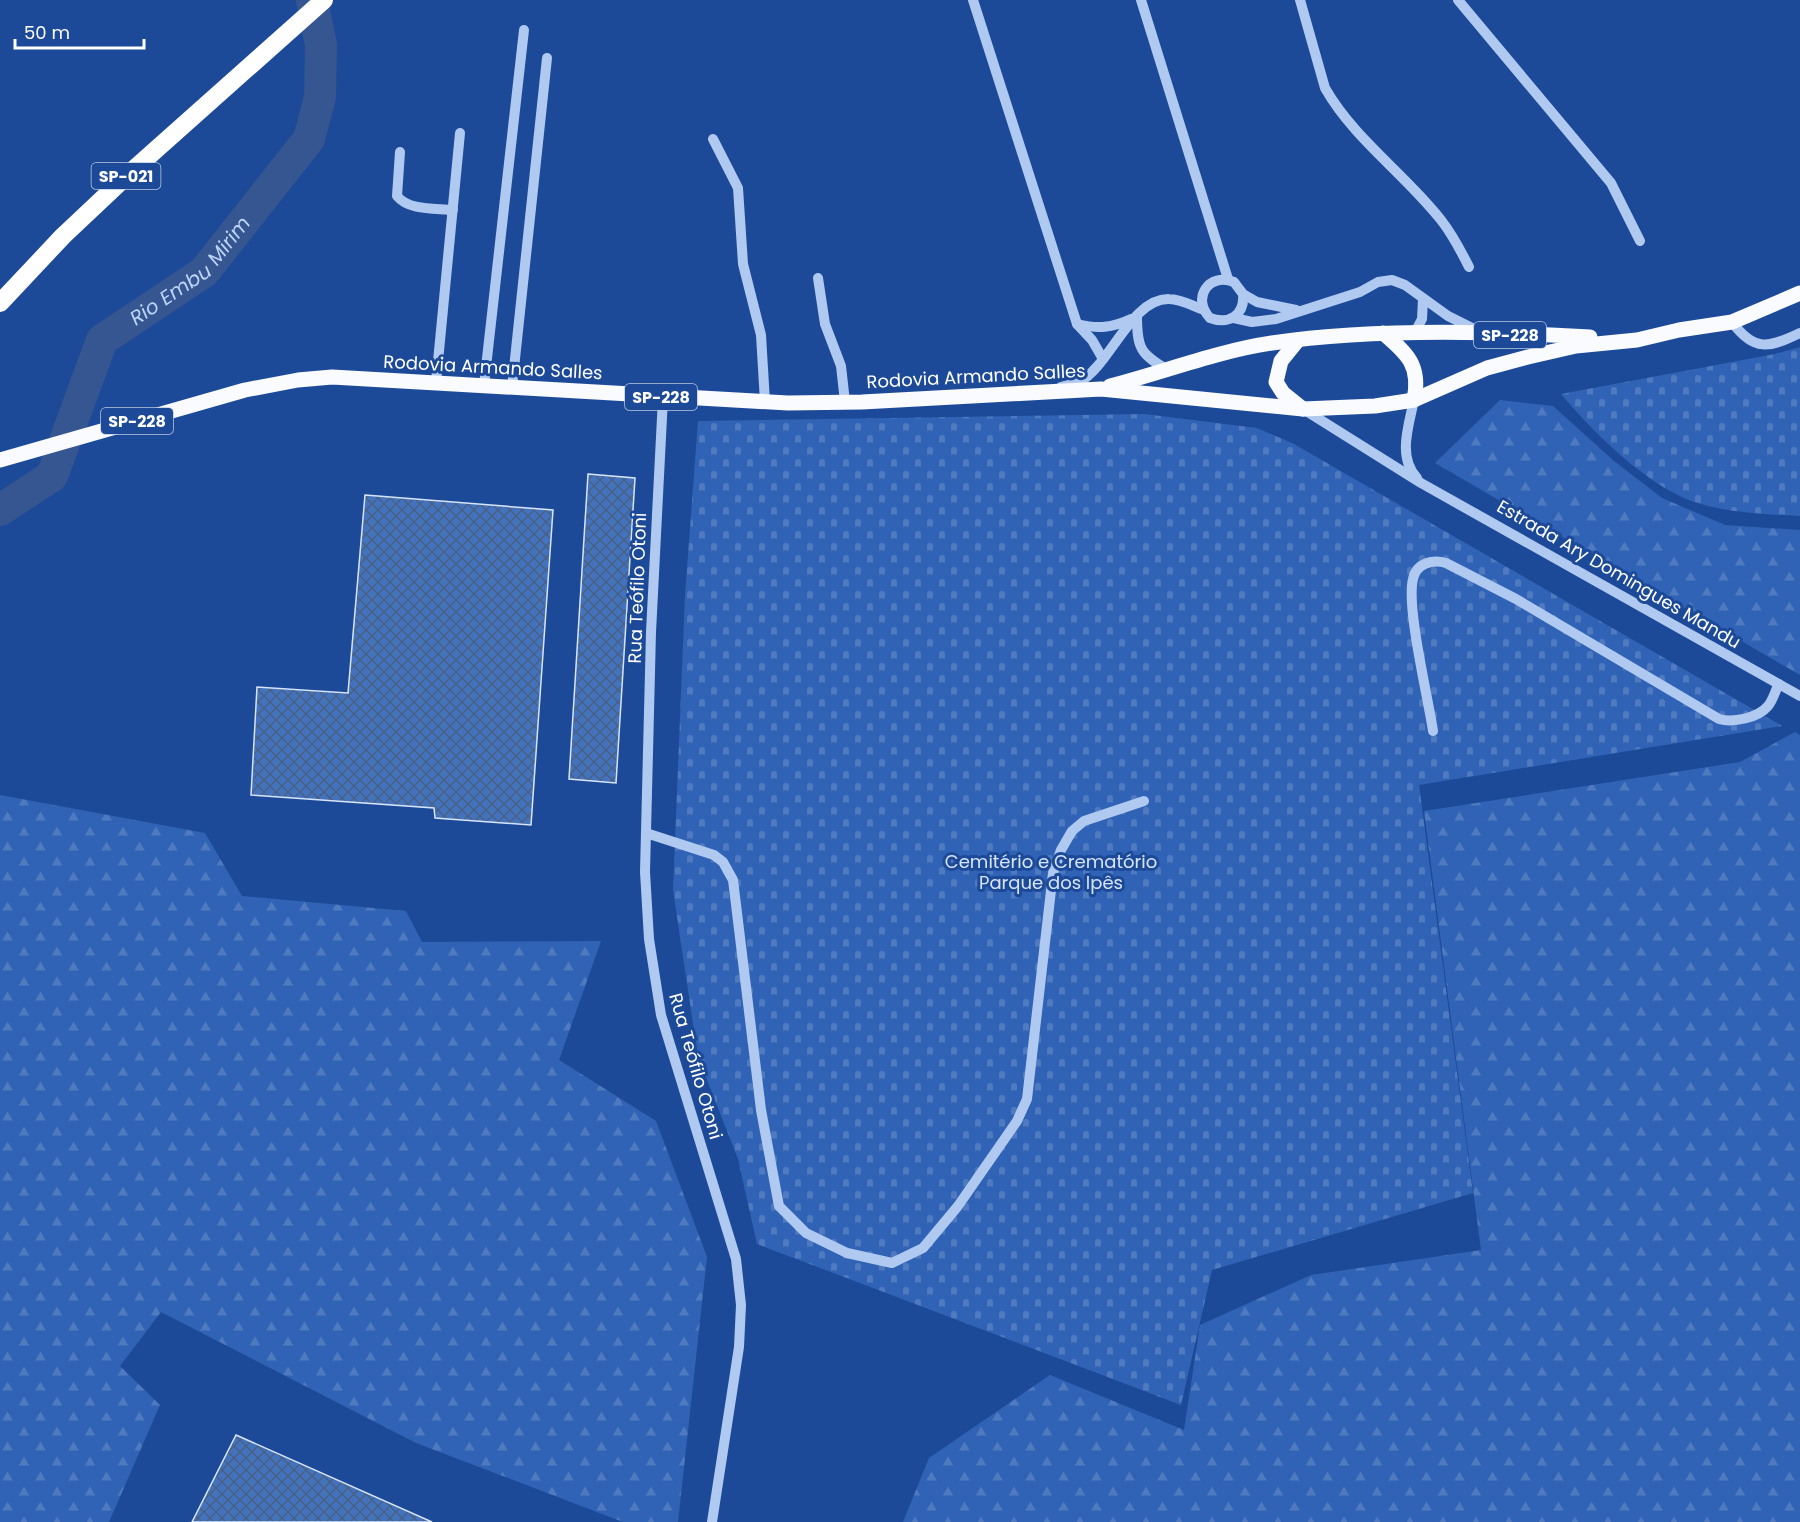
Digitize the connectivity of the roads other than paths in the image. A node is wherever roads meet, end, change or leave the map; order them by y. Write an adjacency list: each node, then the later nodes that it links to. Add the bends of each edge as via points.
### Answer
1 (324, 0): 21 (highway, SP-021, via 63,236)
2 (973, 0): 27 (street)
3 (1141, 0): 15 (street)
4 (1300, 0): 13 (street, via 1331,98 1441,219)
5 (1458, 0): 12 (street, via 1611,183)
6 (524, 30): 37 (street)
7 (547, 57): 38 (street)
8 (460, 133): 11 (street)
9 (713, 139): 43 (street, via 738,188 743,264 761,335)
10 (400, 152): 11 (street, via 397,196 402,202)
11 (453, 210): 36 (street)
12 (1640, 241)
13 (1469, 267)
14 (818, 278): 44 (street, via 825,324 842,366)
15 (1228, 279): 16 (street, via 1213,281); 18 (street)
16 (1203, 291): 20 (street); 22 (street)
17 (1800, 292): 26 (main road, Rodovia Armando Salles / SP-228)
18 (1243, 294): 23 (street, via 1273,307); 25 (street, via 1242,309)
19 (1423, 299): 23 (street, via 1392,280); 30 (street, via 1422,319); 31 (street)
20 (1178, 300): 22 (street); 24 (street, via 1160,299)
21 (0, 303)
22 (1204, 310): 25 (street, via 1217,321)
23 (1298, 310): 25 (street, via 1276,319 1252,322)
24 (1137, 316): 27 (street, via 1098,329); 34 (street); 35 (street, via 1140,350)
25 (1234, 318)
26 (1732, 322): 29 (street, via 1744,338 1756,344 1782,342); 33 (main road, Rodovia Armando Salles / SP-228)
27 (1077, 324): 34 (street)
28 (1383, 333): 30 (main road, Rodovia Armando Salles / SP-228); 32 (main road, Rodovia Armando Salles / SP-228); 42 (main road, via 1405,351 1414,367)
29 (1800, 333)
30 (1414, 334): 31 (main road, Rodovia Armando Salles / SP-228)
31 (1486, 335): 33 (main road, Rodovia Armando Salles / SP-228)
32 (1298, 340): 35 (main road, Rodovia Armando Salles / SP-228, via 1270,343); 45 (main road, via 1281,361 1276,382)
33 (1637, 340): 42 (main road, Rodovia Armando Salles / SP-228, via 1576,346 1487,368)
34 (1103, 359): 40 (street, via 1079,382)
35 (1168, 371): 39 (main road, Rodovia Armando Salles / SP-228)
36 (435, 382): 37 (main road, Rodovia Armando Salles / SP-228); 46 (main road, Rodovia Armando Salles / SP-228, via 332,377 298,380 223,397)
37 (484, 385): 38 (main road, Rodovia Armando Salles / SP-228)
38 (512, 387): 41 (main road, Rodovia Armando Salles / SP-228)
39 (1101, 389): 40 (main road, Rodovia Armando Salles / SP-228); 45 (main road, Rodovia Armando Salles / SP-228)
40 (1043, 392): 44 (main road, Rodovia Armando Salles / SP-228)
41 (663, 398): 43 (main road, Rodovia Armando Salles / SP-228); 52 (street, Rua Teófilo Otoni)
42 (1414, 400): 45 (main road, Rodovia Armando Salles / SP-228); 47 (street, via 1406,460)
43 (765, 402): 44 (main road, Rodovia Armando Salles / SP-228)
44 (845, 402)
45 (1303, 409): 47 (street, Estrada Ary Domingues Mandu)
46 (0, 460)
47 (1421, 483): 48 (street, Estrada Ary Domingues Mandu)
48 (1779, 684): 49 (street, Estrada Ary Domingues Mandu); 50 (street, via 1768,706 1753,716 1719,719 1516,599 1435,560 1424,564 1413,578 1412,605)
49 (1800, 696)
50 (1433, 731)
51 (1143, 801): 52 (street, via 1084,821 1072,831 1061,850 1053,873 1027,1099 1017,1121 951,1214 923,1248 892,1263 847,1253 807,1233 779,1206 760,1110 733,880 714,855)
52 (646, 833): 53 (street, Rua Teófilo Otoni, via 649,939 661,1015 736,1259 741,1305 739,1347)
53 (712, 1522)

